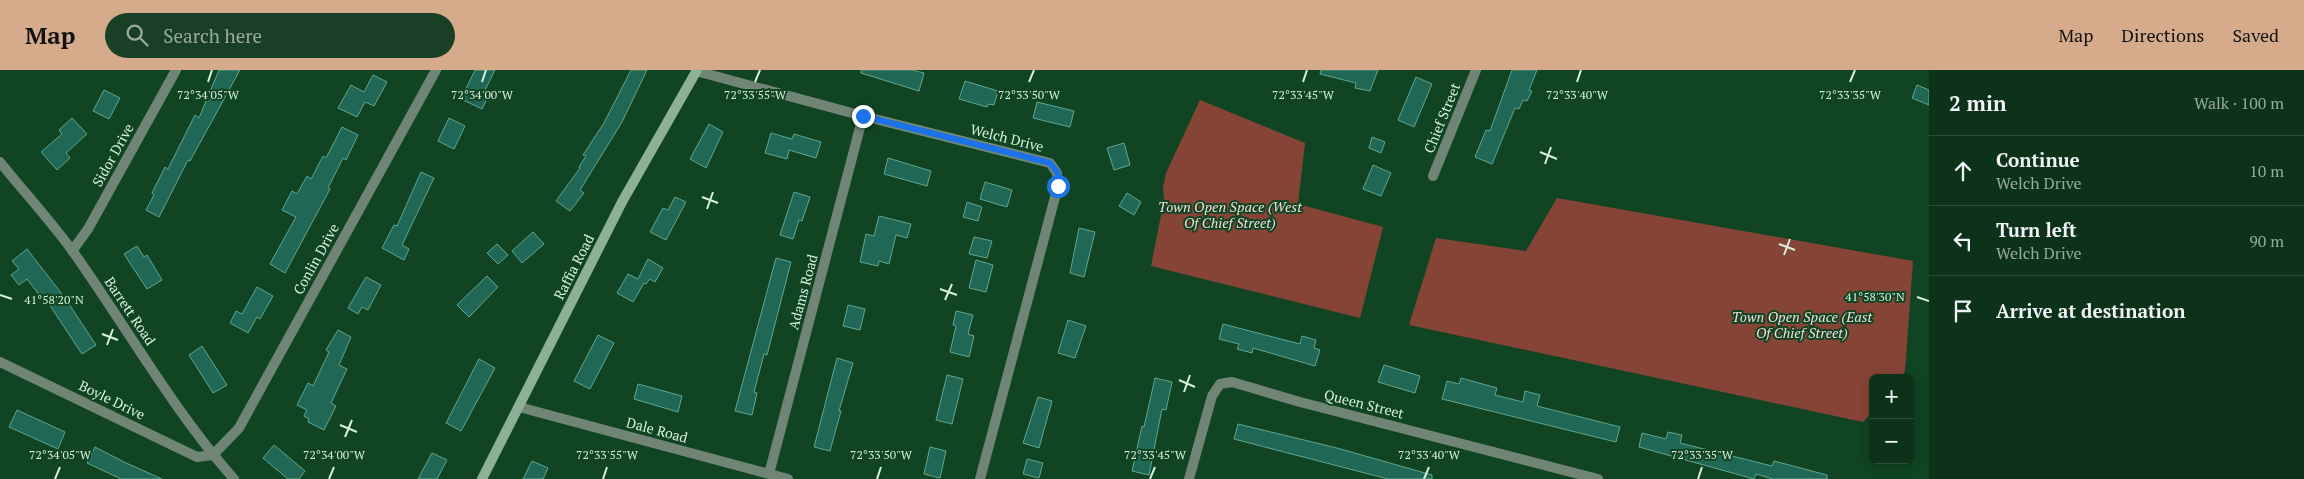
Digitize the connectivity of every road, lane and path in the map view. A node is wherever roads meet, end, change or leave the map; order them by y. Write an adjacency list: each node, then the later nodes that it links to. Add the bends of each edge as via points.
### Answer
1 (176, 70): 8 (street, Sidor Drive)
2 (436, 70): 11 (street, Conlin Drive, via 239,428)
3 (697, 70): 5 (street, Welch Drive); 10 (main road, Raffia Road, via 622,202)
4 (1476, 70): 7 (street, Chief Street)
5 (863, 116): 12 (street, Adams Road); 16 (street, Welch Drive, via 1050,163 1058,173 1058,186)
6 (0, 162): 8 (street, Barrett Road)
7 (1433, 176)
8 (72, 252): 11 (street, Barrett Road)
9 (0, 362): 11 (street, Boyle Drive, via 197,457)
10 (519, 407): 12 (street, Dale Road); 14 (main road, Raffia Road)
11 (213, 455): 13 (street, Barrett Road)
12 (770, 474): 15 (street, Dale Road)
13 (234, 479)
14 (482, 479)
15 (788, 479)
16 (980, 479)
17 (1189, 479): 18 (street, Queen Street, via 1212,396 1220,384 1232,382)
18 (1598, 479)

